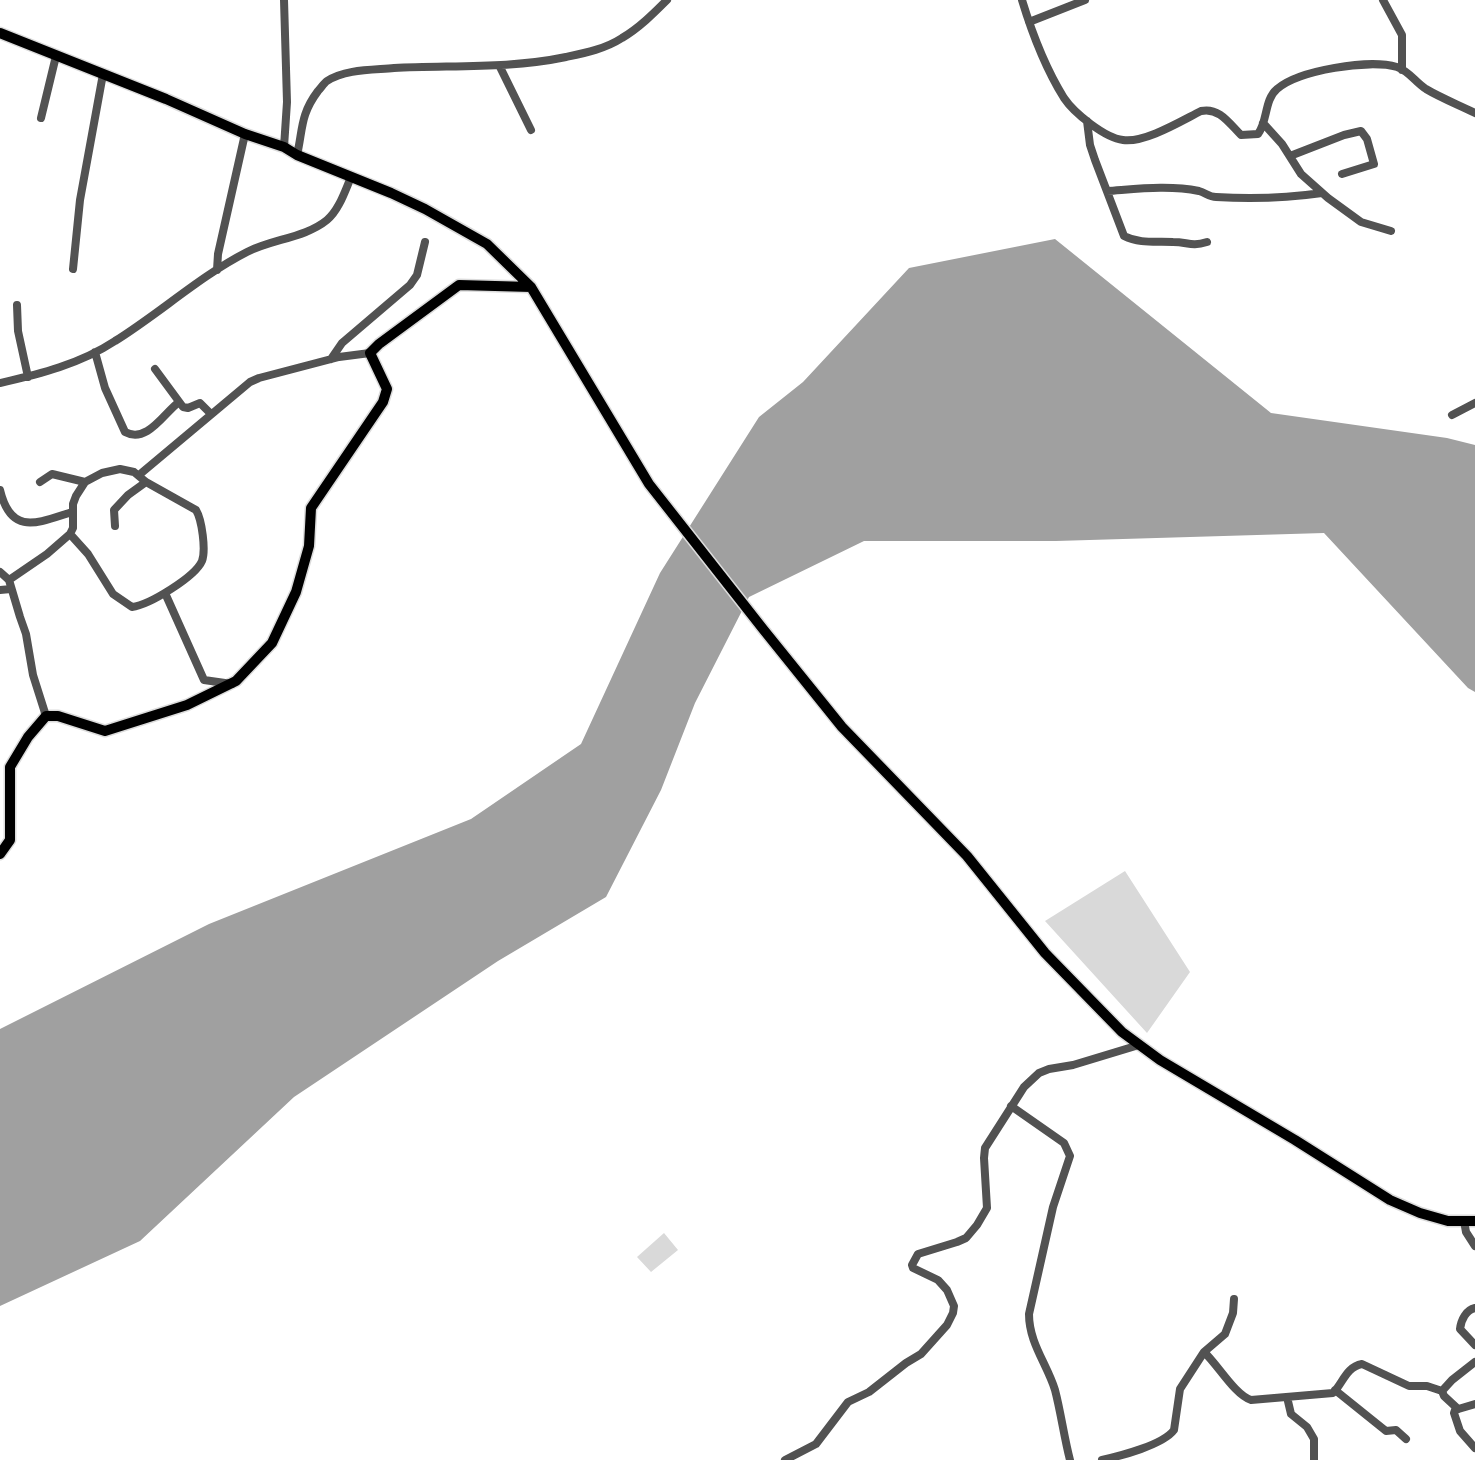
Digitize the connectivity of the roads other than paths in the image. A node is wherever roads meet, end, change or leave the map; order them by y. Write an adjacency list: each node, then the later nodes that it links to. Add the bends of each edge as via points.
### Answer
1 (284, 0): 18 (street)
2 (667, 0): 9 (street, via 622,39 593,52)
3 (1022, 0): 6 (street)
4 (1085, 0): 6 (street)
5 (1383, 0): 10 (street, via 1402,35)
6 (1029, 22): 14 (street, via 1065,99)
7 (0, 33): 8 (main road)
8 (56, 56): 11 (main road); 13 (street)
9 (500, 67): 16 (street); 19 (street, via 384,69 352,72 326,81 310,102 301,125)
10 (1402, 70): 12 (street, via 1424,87); 15 (street, via 1339,66 1295,80 1270,97)
11 (103, 74): 17 (main road); 28 (street, via 80,200)
12 (1475, 113)
13 (41, 118)
14 (1087, 121): 15 (street, via 1124,140 1138,139 1209,109 1217,111 1241,135 1258,134); 23 (street, via 1090,145)
15 (1263, 123): 20 (street)
16 (531, 130)
17 (245, 134): 18 (main road); 29 (street)
18 (284, 147): 19 (main road)
19 (297, 155): 22 (main road)
20 (1290, 156): 21 (street, via 1362,131 1374,164); 24 (street, via 1301,174)
21 (1342, 174)
22 (351, 177): 29 (street, via 328,220 311,230 248,251); 30 (main road, via 425,209 487,244)
23 (1107, 191): 24 (street, via 1151,188 1247,198); 27 (street, via 1124,236 1131,240 1195,246)
24 (1322, 193): 25 (street, via 1361,222)
25 (1390, 231)
26 (425, 242): 34 (street, via 417,275 410,285 342,343)
27 (1207, 242)
28 (73, 269)
29 (217, 270): 32 (street)
30 (531, 286): 33 (main road, via 459,285); 57 (main road, via 649,484 763,630 842,727 967,856 1045,953 1108,1020)
31 (17, 305): 36 (street)
32 (95, 352): 36 (street); 38 (street, via 105,388 125,432 141,434 160,422)
33 (370, 353): 34 (street); 54 (main road, via 387,388 383,402 310,508 309,546 300,581 272,643)
34 (331, 359): 40 (street, via 250,382)
35 (156, 369): 38 (street)
36 (28, 377): 37 (street)
37 (0, 383)
38 (179, 402): 40 (street, via 186,408 200,402)
39 (1475, 404): 41 (street)
40 (211, 414): 42 (street)
41 (1452, 415)
42 (139, 475): 44 (street, via 112,470); 45 (street)
43 (40, 482): 44 (street, via 52,474)
44 (85, 482): 47 (street)
45 (146, 482): 48 (street, via 114,510); 53 (street, via 193,507 200,518 201,562)
46 (0, 490): 47 (street, via 5,507 18,520 34,523)
47 (72, 512): 49 (street)
48 (115, 526)
49 (70, 534): 51 (street); 53 (street, via 113,594 128,606 140,605)
50 (0, 572): 51 (street)
51 (10, 584): 52 (street); 55 (street)
52 (0, 590)
53 (165, 593): 54 (street, via 204,680)
54 (232, 684): 55 (main road, via 188,705 105,731)
55 (46, 716): 56 (main road, via 10,768 10,840)
56 (0, 854)
57 (1139, 1045): 58 (street, via 1048,1069 1024,1087); 59 (main road, via 1390,1200 1448,1221)
58 (1011, 1106): 73 (street, via 985,1148 987,1208 977,1225 966,1238 918,1254 912,1265 947,1290 954,1306 947,1325 921,1354 869,1392 848,1402 816,1444); 74 (street, via 1064,1143 1070,1156 1053,1207 1029,1323 1055,1390)
59 (1470, 1221): 60 (street, via 1466,1232)
60 (1475, 1246)
61 (1234, 1299): 64 (street, via 1225,1334)
62 (1475, 1308): 63 (street, via 1463,1318 1461,1329)
63 (1475, 1345)
64 (1204, 1352): 68 (street, via 1244,1398); 75 (street, via 1180,1389 1171,1434 1128,1454)
65 (1475, 1362): 67 (street)
66 (1335, 1390): 67 (street, via 1349,1370 1362,1364 1409,1386); 68 (street); 71 (street, via 1386,1431 1396,1430)
67 (1442, 1391): 70 (street)
68 (1287, 1397): 76 (street, via 1290,1414 1314,1438)
69 (1475, 1404): 70 (street)
70 (1458, 1409): 72 (street, via 1454,1418)
71 (1406, 1439)
72 (1475, 1448)
73 (785, 1460)
74 (1070, 1460)
75 (1102, 1460)
76 (1314, 1460)

